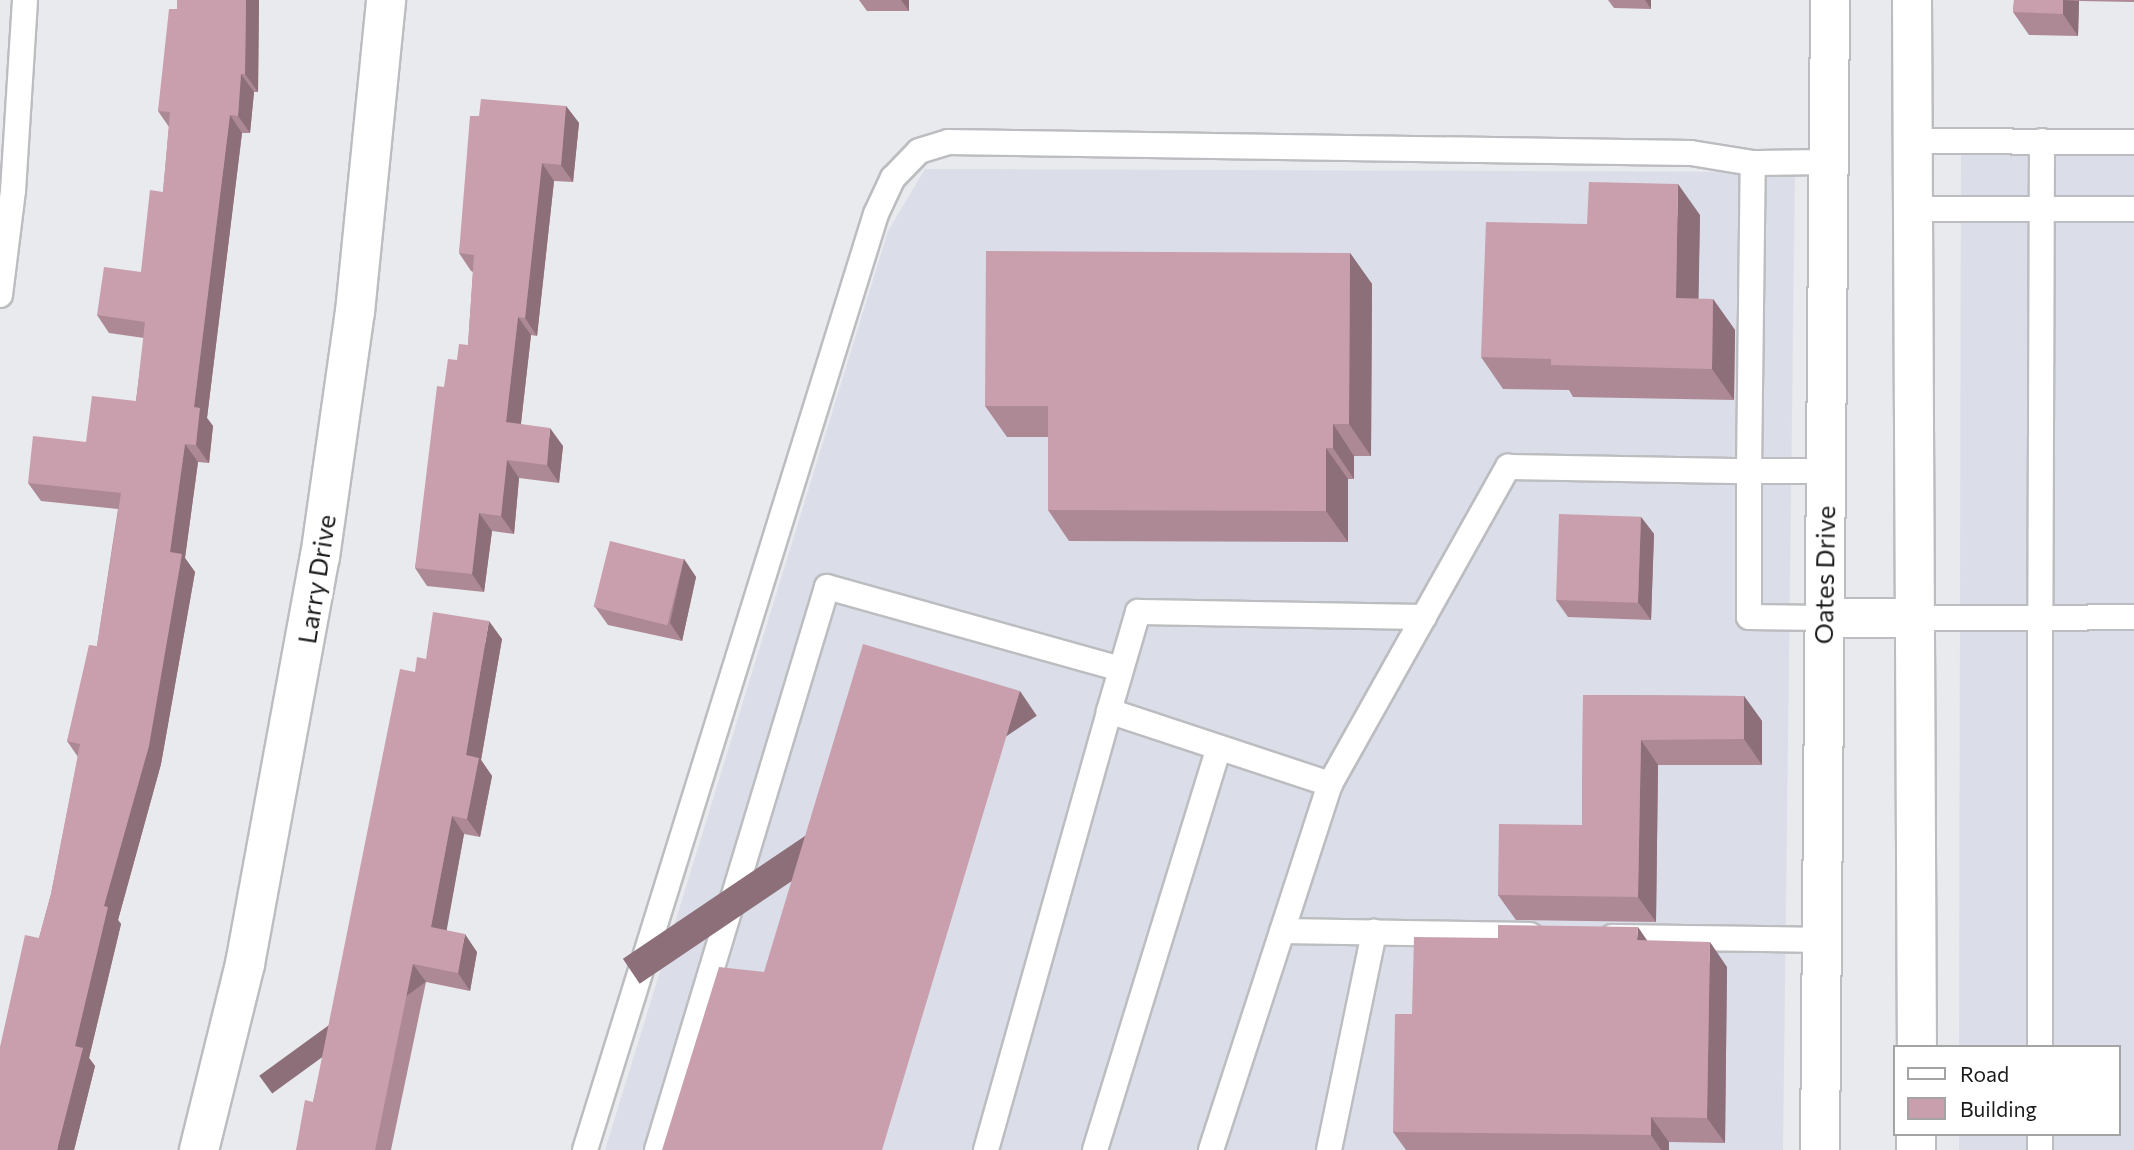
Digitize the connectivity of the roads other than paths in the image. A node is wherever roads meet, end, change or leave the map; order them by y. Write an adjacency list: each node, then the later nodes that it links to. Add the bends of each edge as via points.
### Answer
1 (25, 0): 13 (lane, via 13,191)
2 (386, 0): 32 (main road, Larry Drive, via 355,312 320,557 251,937)
3 (1830, 0): 8 (main road, Oates Drive)
4 (1912, 0): 5 (main road)
5 (1914, 141): 6 (lane); 10 (main road)
6 (2042, 141): 7 (lane); 11 (lane)
7 (2134, 142)
8 (1828, 162): 9 (lane); 15 (main road, Oates Drive)
9 (1753, 163): 14 (lane); 33 (lane, via 1691,153 961,142 919,151 893,178 876,214)
10 (1914, 209): 11 (lane); 19 (main road)
11 (2042, 209): 12 (lane); 20 (lane)
12 (2134, 209)
13 (0, 295)
14 (1749, 471): 15 (lane); 16 (lane, via 1508,467); 18 (lane, via 1749,617)
15 (1826, 471): 18 (main road, Oates Drive)
16 (1424, 617): 21 (lane, via 1138,612); 24 (lane)
17 (2134, 617): 20 (lane)
18 (1823, 618): 19 (main road); 29 (main road, Oates Drive)
19 (1918, 618): 20 (lane); 30 (main road)
20 (2040, 618): 31 (lane)
21 (1121, 669): 22 (lane); 34 (lane, via 827,587)
22 (1109, 711): 23 (lane); 35 (lane)
23 (1219, 748): 24 (lane); 36 (lane)
24 (1330, 784): 25 (lane)
25 (1282, 931): 26 (lane); 37 (lane)
26 (1374, 932): 27 (lane); 38 (lane)
27 (1556, 936)
28 (1584, 936): 29 (lane)
29 (1822, 940): 39 (main road, Oates Drive)
30 (1917, 1045)
31 (2040, 1045)
32 (199, 1150)
33 (584, 1150)
34 (657, 1150)
35 (986, 1150)
36 (1095, 1150)
37 (1211, 1150)
38 (1328, 1150)
39 (1820, 1150)

